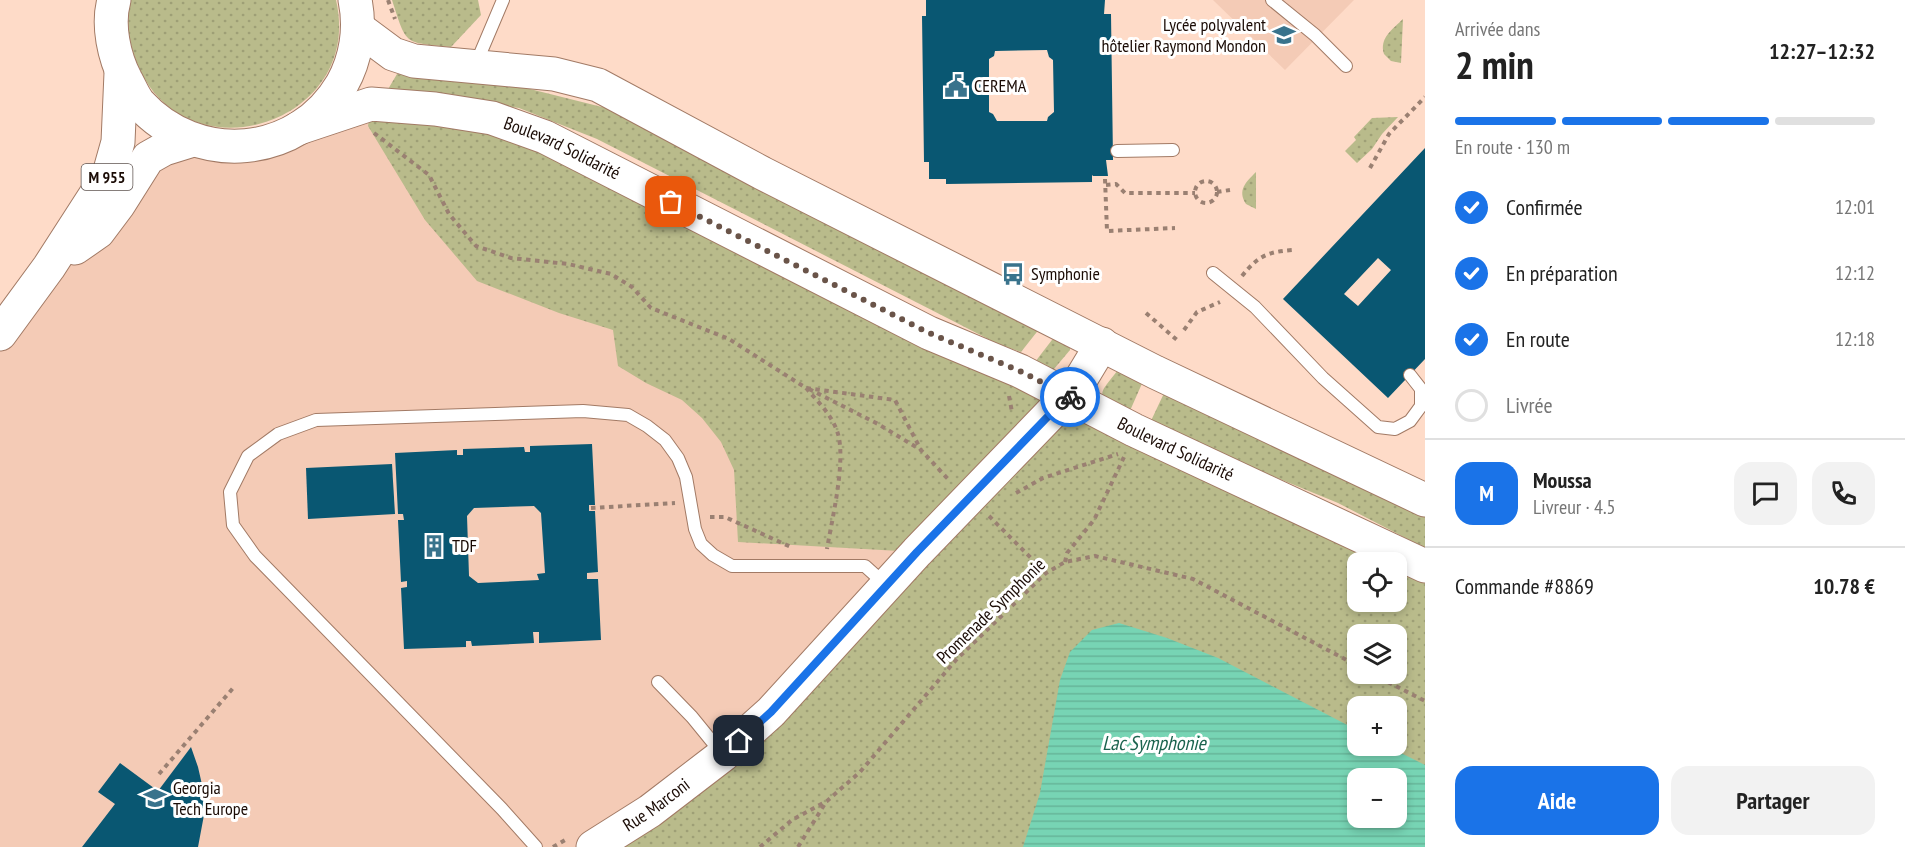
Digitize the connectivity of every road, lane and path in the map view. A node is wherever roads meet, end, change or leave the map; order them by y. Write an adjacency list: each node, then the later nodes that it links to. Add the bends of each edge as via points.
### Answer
1 (114, 0): 7 (main road, via 112,40)
2 (503, 0): 6 (lane)
3 (1272, 0): 5 (lane)
4 (356, 14): 6 (main road, via 393,54 414,61); 10 (main road, via 356,50 347,74 319,114)
5 (1346, 66)
6 (475, 67): 24 (main road, via 554,74 598,85 935,262)
7 (121, 71): 11 (main road, via 138,102 163,125); 19 (main road, M 955, via 118,142 109,174)
8 (1425, 97): 14 (path, via 1389,134)
9 (371, 104): 10 (main road, Boulevard Solidarité); 25 (main road, Boulevard Solidarité, via 492,118 545,137 929,333); 27 (path, via 373,132 429,175 449,214 476,246 511,258 568,264 611,274 632,287 651,308 729,339)
10 (299, 128): 11 (main road, via 277,140 252,145 221,146)
11 (193, 140): 19 (main road, M 955, via 148,159 98,232)
12 (1173, 150): 13 (lane)
13 (1117, 151)
14 (1370, 168)
15 (1230, 190): 17 (path)
16 (1195, 192): 17 (path, via 1206,203); 17 (path, via 1206,181 1215,185); 18 (path, via 1125,193 1116,184 1106,182 1107,231)
17 (1217, 192)
18 (1175, 228)
19 (49, 267): 22 (main road, M 955)
20 (1213, 273): 26 (lane, via 1255,307 1323,378 1378,427 1395,429 1410,421 1421,406 1421,389)
21 (1146, 313): 23 (path)
22 (0, 334)
23 (1177, 340)
24 (1102, 344): 28 (main road, Rue Marconi); 32 (main road)
25 (1020, 371): 28 (main road, Boulevard Solidarité); 29 (path, via 1007,389)
26 (1410, 375)
27 (806, 388): 30 (path); 30 (path, via 895,400); 38 (path, via 827,411 838,432 842,454)
28 (1070, 397): 34 (main road, Rue Marconi, via 1058,406); 39 (main road, Boulevard Solidarité)
29 (1011, 419)
30 (921, 450): 34 (path, via 954,486)
31 (1008, 497): 37 (path, via 1043,478 1127,451 1094,520 1067,553)
32 (1425, 500)
33 (691, 502): 35 (path); 36 (lane); 50 (lane, via 686,477 665,440 628,415 583,411 316,420 278,434 248,456 230,492 233,525 255,556)
34 (982, 504): 40 (path); 41 (main road, Rue Marconi)
35 (591, 508)
36 (693, 518): 38 (path, via 725,517); 38 (lane, via 700,544 732,566)
37 (1065, 562): 40 (path, Promenade Symphonie); 42 (path, Promenade Symphonie, via 1095,556 1193,579)
38 (825, 566): 41 (lane, via 865,566)
39 (1425, 566)
40 (1046, 573): 49 (path, Promenade Symphonie, via 956,660 860,772)
41 (887, 586): 47 (main road, Rue Marconi, via 771,712)
42 (1347, 660)
43 (658, 682): 47 (lane)
44 (1392, 684): 46 (path)
45 (234, 687): 48 (path)
46 (1425, 701)
47 (723, 754): 51 (main road, Rue Marconi, via 650,811)
48 (159, 774)
49 (827, 801): 52 (path, Promenade Symphonie, via 792,820); 53 (path)
50 (536, 847)
51 (593, 847)
52 (760, 847)
53 (798, 847)

